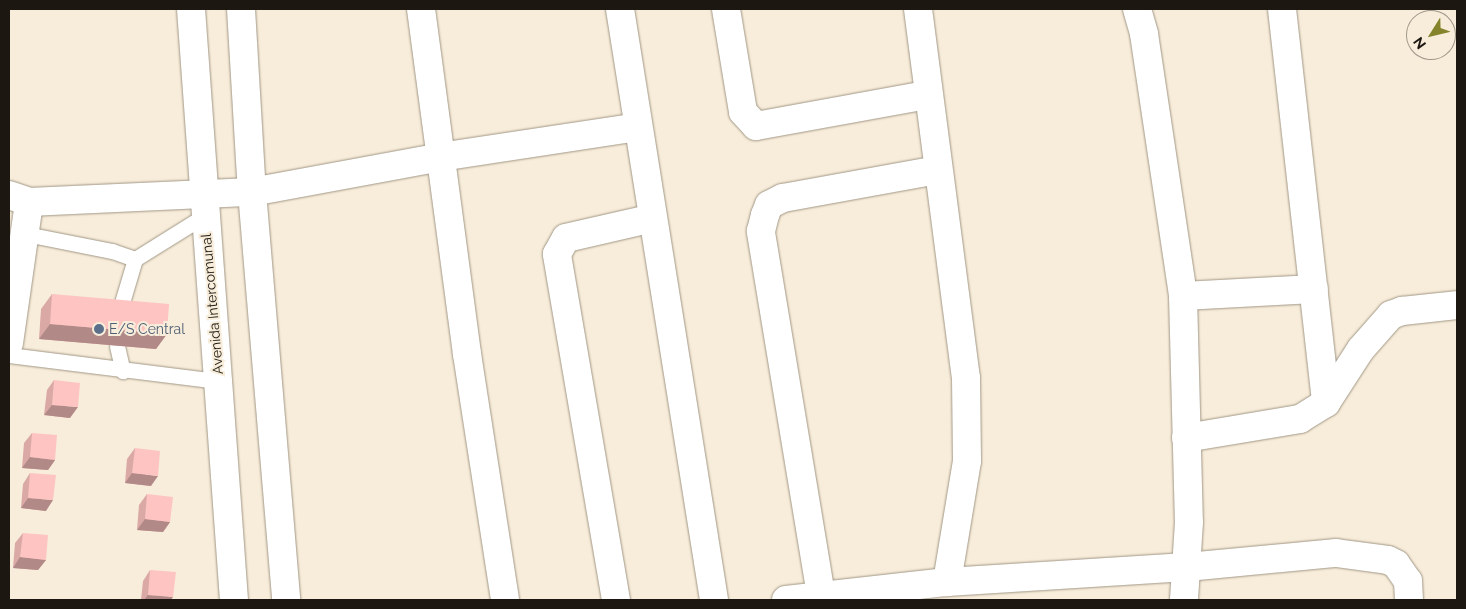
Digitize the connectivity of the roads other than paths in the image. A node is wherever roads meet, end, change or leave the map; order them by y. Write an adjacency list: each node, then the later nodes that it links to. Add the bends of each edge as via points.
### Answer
1 (191, 9): 15 (street, Avenida Intercomunal)
2 (241, 9): 13 (street)
3 (421, 9): 11 (street)
4 (620, 9): 10 (street)
5 (726, 9): 9 (street, via 743,112 756,126)
6 (918, 9): 9 (street)
7 (1137, 9): 20 (street, via 1144,34)
8 (1282, 9): 19 (street)
9 (928, 96): 12 (street)
10 (638, 127): 11 (street); 16 (street)
11 (440, 157): 13 (street); 35 (street)
12 (937, 170): 31 (street, via 966,378 967,461); 32 (street, via 783,198 769,205 765,215 761,231)
13 (252, 192): 15 (street); 34 (street)
14 (19, 199): 15 (street); 17 (street)
15 (205, 205): 18 (lane); 27 (street, Avenida Intercomunal)
16 (653, 218): 36 (street, via 566,238 557,254); 37 (street)
17 (26, 234): 18 (lane, via 112,251); 23 (street)
18 (135, 259): 22 (lane)
19 (1314, 289): 20 (street); 28 (street)
20 (1183, 296): 29 (street)
21 (1457, 305): 28 (street, via 1391,315 1361,349)
22 (118, 316)
23 (9, 343)
24 (117, 346): 26 (lane)
25 (9, 355): 26 (lane)
26 (123, 371): 27 (lane)
27 (218, 381): 33 (street, Avenida Intercomunal)
28 (1326, 403): 29 (street, via 1300,419)
29 (1186, 438): 30 (street)
30 (1187, 567): 31 (street); 39 (street); 40 (street, via 1336,553 1368,556 1388,560 1402,571 1408,580)
31 (947, 582): 32 (street)
32 (821, 595): 38 (street)
33 (234, 600)
34 (286, 600)
35 (505, 600)
36 (616, 600)
37 (714, 600)
38 (786, 600)
39 (1184, 600)
40 (1409, 600)

